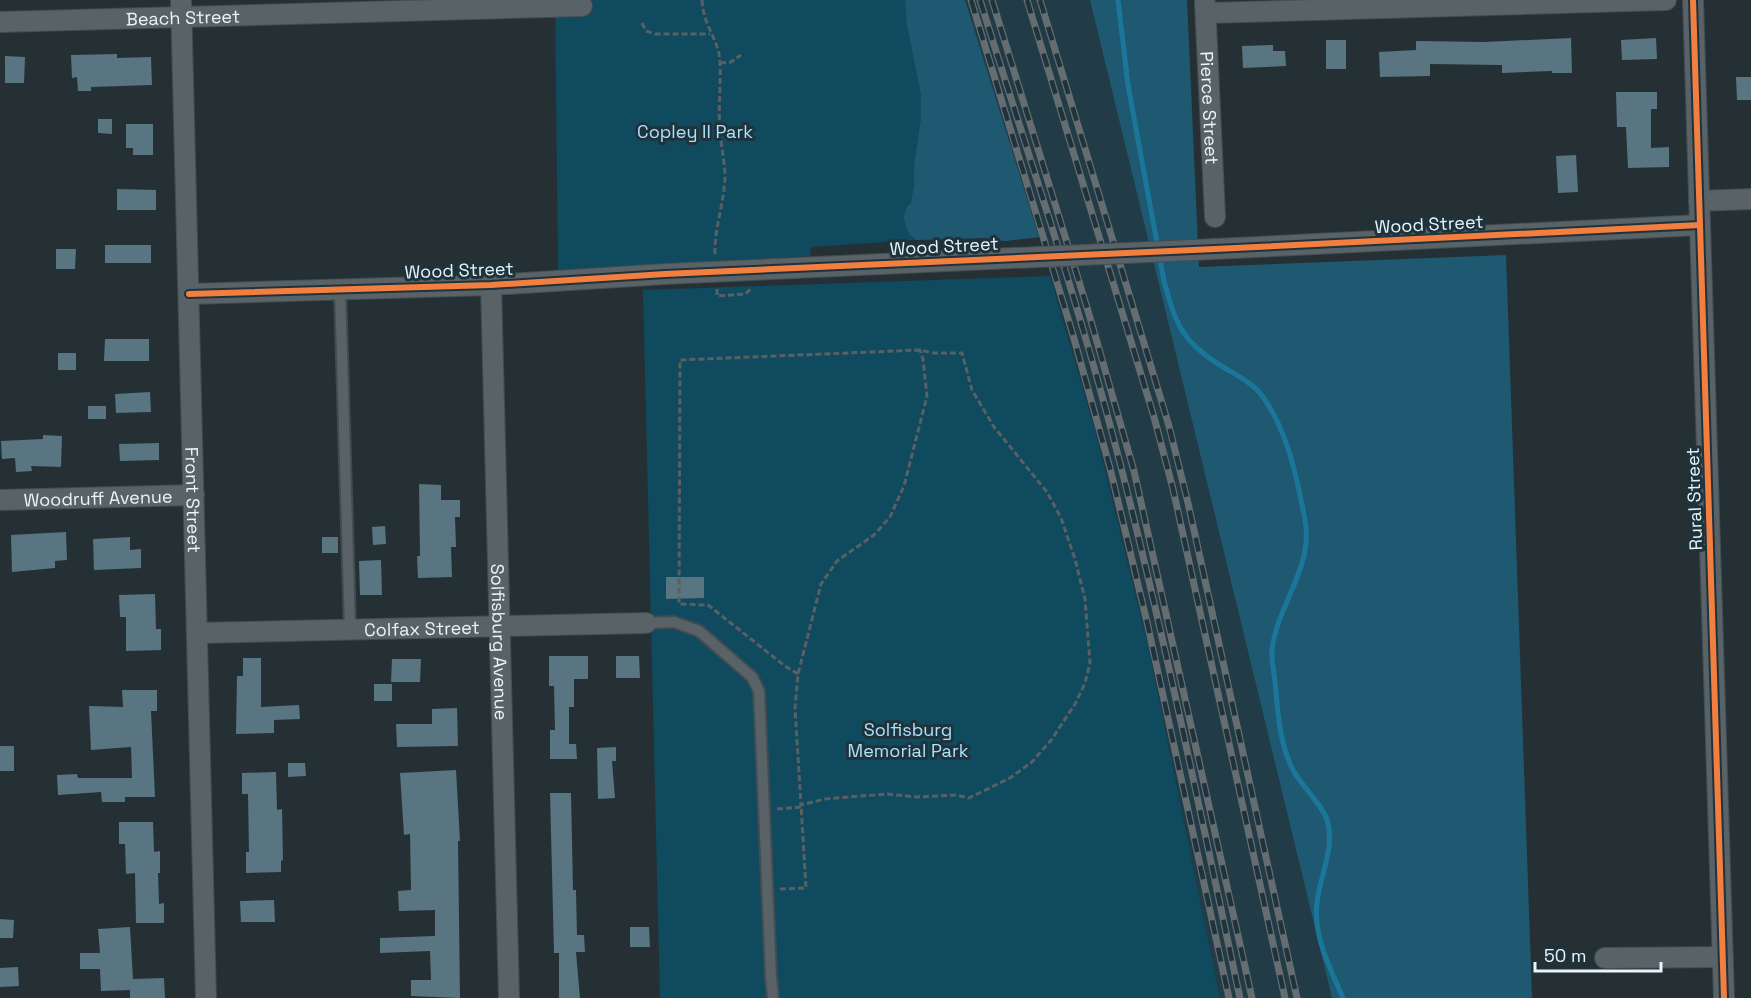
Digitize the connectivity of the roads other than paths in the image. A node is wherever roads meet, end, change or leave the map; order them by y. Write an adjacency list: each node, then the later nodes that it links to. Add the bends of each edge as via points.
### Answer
1 (1666, 0): 5 (street)
2 (1693, 0): 9 (street, Rural Street)
3 (453, 5): 4 (street, Beach Street); 6 (street, Beach Street)
4 (582, 6)
5 (1205, 7): 10 (street, Pierce Street)
6 (181, 9): 7 (street, Beach Street); 14 (street, Front Street)
7 (0, 22)
8 (1751, 199): 9 (street)
9 (1699, 201): 11 (street, Rural Street)
10 (1215, 217)
11 (1700, 225): 12 (street, Wood Street, bridge); 21 (street, Rural Street)
12 (491, 285): 13 (street, Wood Street); 18 (street, Solfisburg Avenue)
13 (340, 289): 14 (street, Wood Street); 19 (lane)
14 (189, 294): 15 (street, Front Street)
15 (194, 495): 16 (street, Woodruff Avenue); 20 (street, Front Street)
16 (0, 500)
17 (646, 622): 18 (street, Colfax Street); 25 (lane, via 674,622 699,631 752,677 759,691)
18 (499, 626): 19 (street, Colfax Street); 24 (street, Solfisburg Avenue)
19 (350, 629): 20 (street, Colfax Street)
20 (197, 633): 23 (street, Front Street)
21 (1723, 957): 22 (street); 26 (street, Rural Street)
22 (1605, 958)
23 (206, 998)
24 (509, 998)
25 (773, 998)
26 (1724, 998)

